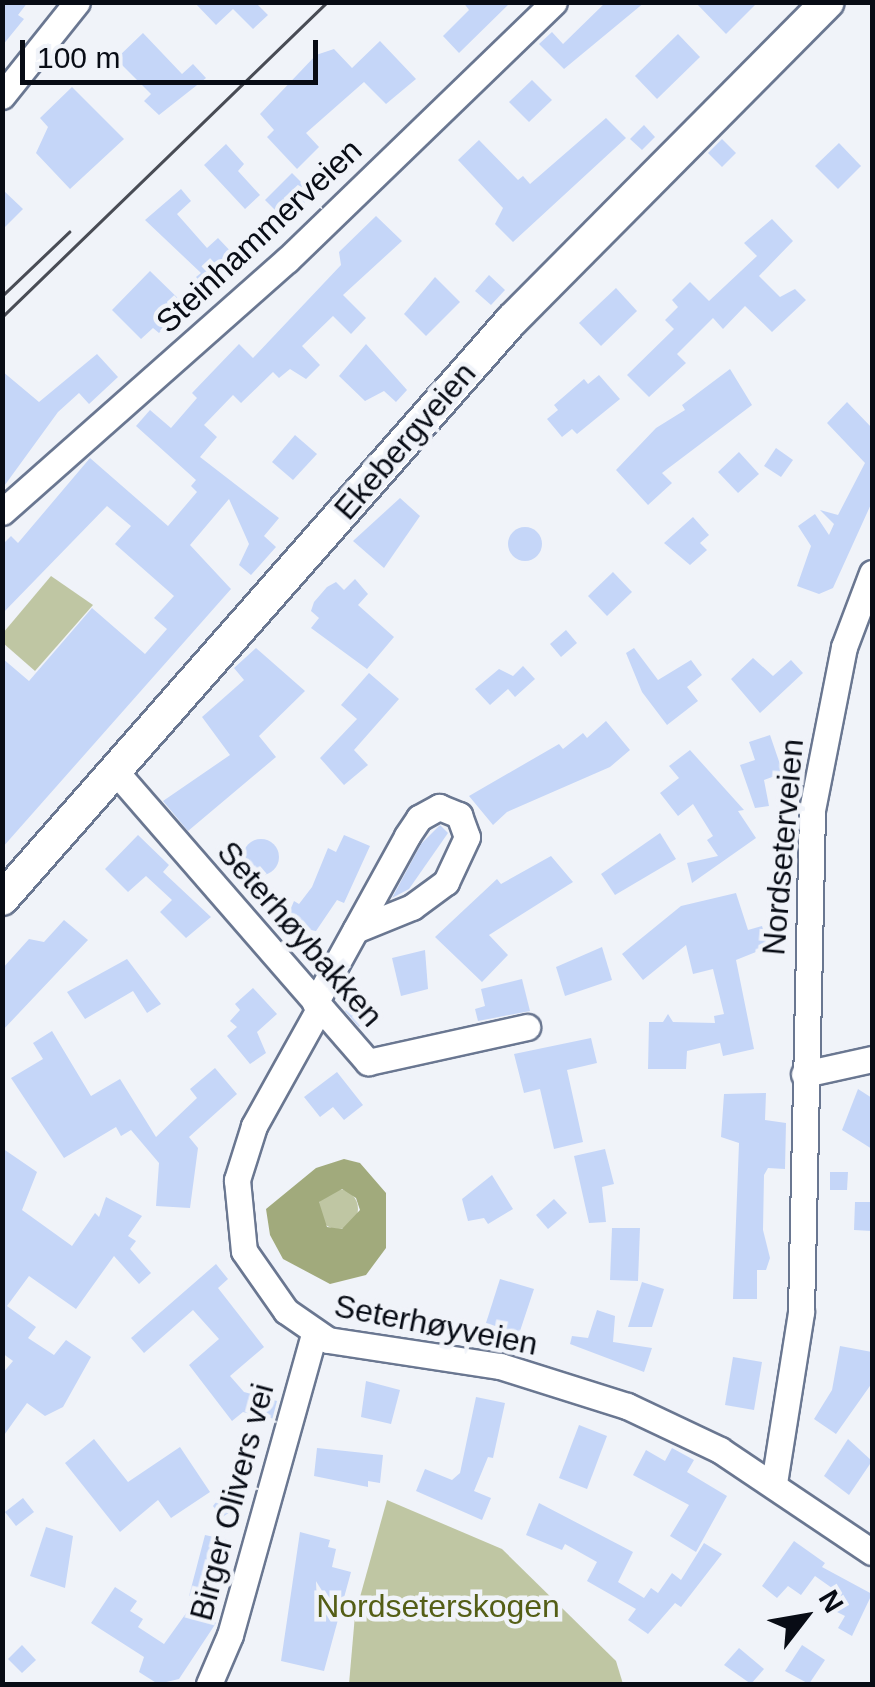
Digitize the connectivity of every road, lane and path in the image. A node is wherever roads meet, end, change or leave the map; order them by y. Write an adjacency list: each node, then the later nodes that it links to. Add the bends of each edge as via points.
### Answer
1 (77, 2): 4 (street)
2 (554, 2): 5 (street, Steinhammerveien, via 296,252)
3 (828, 2): 7 (main road, Ekebergveien, via 537,293)
4 (2, 96)
5 (2, 512)
6 (872, 573): 13 (street, Nordseterveien, via 844,647 816,780 807,868)
7 (115, 772): 8 (main road, Ekebergveien); 10 (street, Seterhøybakken)
8 (2, 899)
9 (355, 930): 9 (street, Seterhøyveien, via 428,811 449,809 466,826 446,882 412,908); 10 (street, Seterhøyveien)
10 (317, 1006): 11 (street, Seterhøybakken, via 368,1062); 14 (street, Seterhøyveien, via 254,1126 240,1161 236,1202 254,1272)
11 (528, 1027)
12 (872, 1060): 13 (street)
13 (804, 1074): 15 (street, Nordseterveien, via 801,1312)
14 (314, 1335): 15 (street, Seterhøyveien, via 462,1358 562,1383 656,1419); 17 (street, Birger Olivers vei, via 230,1635)
15 (774, 1483): 16 (street, Seterhøyveien)
16 (872, 1552)
17 (209, 1684)

